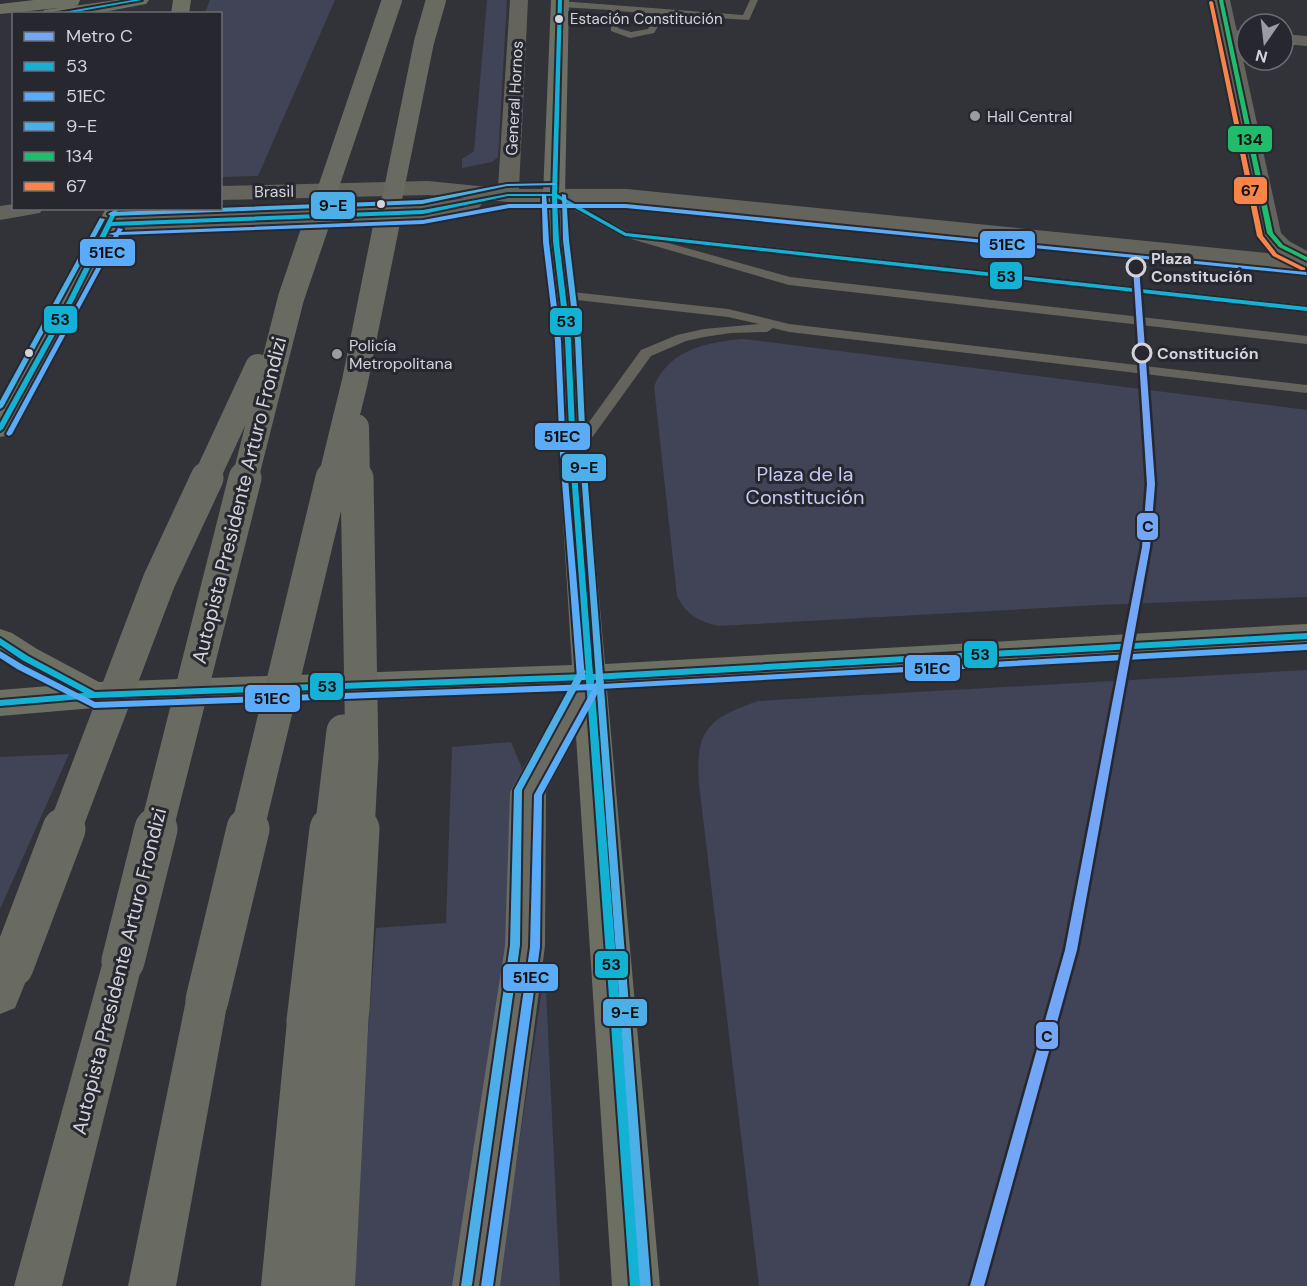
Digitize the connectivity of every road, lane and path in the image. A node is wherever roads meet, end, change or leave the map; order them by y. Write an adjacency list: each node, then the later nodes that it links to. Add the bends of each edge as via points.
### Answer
1 (80, 0): 10 (main road)
2 (140, 0): 11 (main road)
3 (392, 0): 24 (highway, Autopista Presidente Arturo Frondizi, bridge)
4 (436, 0): 28 (highway, bridge, via 424,42)
5 (519, 0): 16 (street, General Hornos)
6 (754, 0): 12 (lane, via 746,18)
7 (1221, 0): 13 (street)
8 (560, 2): 9 (lane); 17 (main road)
9 (614, 8): 12 (lane); 12 (lane, via 614,29 630,35 651,31)
10 (0, 9)
11 (66, 12)
12 (662, 12)
13 (1235, 30)
14 (1244, 72): 22 (street, via 1270,232 1287,250)
15 (222, 193): 16 (street, Brasil, via 428,188)
16 (508, 195): 17 (street, Brasil); 20 (street, Brasil, via 423,212)
17 (554, 195): 21 (lane); 22 (street, Brasil, via 627,196); 23 (main road)
18 (19, 210): 19 (street)
19 (0, 213)
20 (114, 216): 30 (main road)
21 (625, 234): 25 (lane); 27 (lane, via 789,281)
22 (1307, 262)
23 (563, 295): 26 (lane, via 728,313); 31 (main road)
24 (291, 298): 37 (highway, bridge, via 159,581); 39 (highway, Autopista Presidente Arturo Frondizi, bridge)
25 (1307, 309)
26 (789, 328): 29 (lane); 31 (lane, via 704,333 646,353)
27 (1307, 340)
28 (355, 381): 38 (highway, bridge, via 360,594); 40 (highway, bridge, via 207,1000)
29 (1307, 389)
30 (0, 429)
31 (573, 454): 34 (main road)
32 (1307, 636): 34 (main road)
33 (0, 640): 35 (main road)
34 (591, 677): 35 (main road); 43 (highway, via 528,792 525,946); 44 (main road)
35 (94, 695): 36 (main road)
36 (0, 703)
37 (6, 980)
38 (328, 1015): 41 (highway); 42 (highway)
39 (38, 1286)
40 (152, 1286)
41 (285, 1286)
42 (331, 1286)
43 (476, 1286)
44 (636, 1286)

